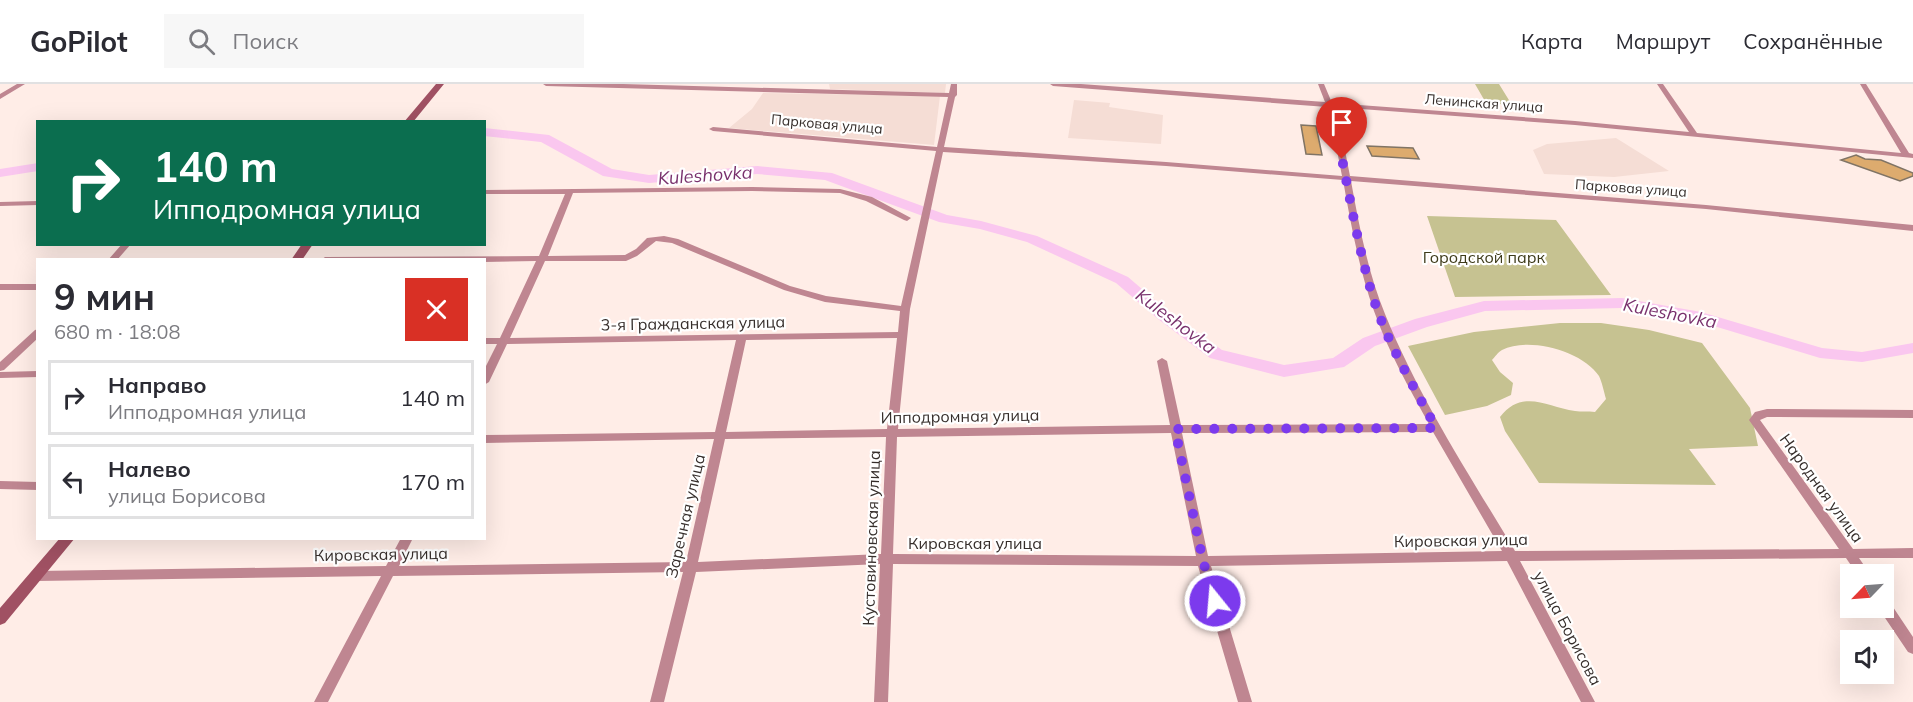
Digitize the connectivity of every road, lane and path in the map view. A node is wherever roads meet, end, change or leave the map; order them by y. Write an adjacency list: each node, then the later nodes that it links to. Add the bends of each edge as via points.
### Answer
1 (22, 84): 11 (street)
2 (440, 84): 13 (main road)
3 (546, 84): 9 (street)
4 (954, 84): 10 (street)
5 (1053, 84): 12 (street, Ленинская улица)
6 (1321, 84): 12 (street)
7 (1660, 84): 15 (street)
8 (1863, 84): 17 (street)
9 (815, 88): 10 (street)
10 (953, 95): 16 (street)
11 (0, 98)
12 (1329, 106): 15 (street, Ленинская улица); 18 (street)
13 (410, 120)
14 (713, 129): 16 (street, Парковая улица)
15 (1695, 135): 17 (street, Ленинская улица)
16 (939, 149): 18 (street, Парковая улица); 31 (street, Кустовиновская улица)
17 (1910, 156)
18 (1346, 180): 24 (street, Парковая улица, via 1706,207); 43 (street, улица Борисова, via 1379,312)
19 (570, 191): 20 (street); 23 (street, via 840,191 868,199); 28 (street)
20 (486, 192)
21 (36, 203): 22 (street)
22 (0, 204)
23 (907, 218)
24 (1913, 228)
25 (125, 246): 26 (street)
26 (114, 258)
27 (486, 259): 28 (street)
28 (542, 259): 31 (street, via 626,258 651,238 663,238 788,288 833,300); 36 (street)
29 (0, 287): 30 (street)
30 (36, 287)
31 (905, 309): 33 (street, Кустовиновская улица)
32 (36, 334): 38 (street)
33 (902, 335): 34 (street, 3-я Гражданская улица); 45 (street, Кустовиновская улица)
34 (742, 337): 36 (street, 3-я Гражданская улица); 46 (street, Заречная улица)
35 (486, 341): 36 (street, 3-я Гражданская улица)
36 (505, 341): 41 (street)
37 (1162, 361): 44 (street)
38 (0, 368)
39 (36, 374): 40 (street)
40 (0, 375)
41 (486, 378)
42 (1913, 414): 53 (street, Народная улица, via 1767,413 1754,420)
43 (1436, 428): 44 (street, Ипподромная улица); 54 (street, улица Борисова)
44 (1175, 429): 45 (street, Ипподромная улица); 56 (street)
45 (892, 433): 46 (street, Ипподромная улица); 55 (street, Кустовиновская улица)
46 (720, 436): 47 (street, Ипподромная улица); 58 (street, Заречная улица)
47 (486, 439)
48 (0, 486): 49 (street)
49 (36, 486)
50 (66, 540): 60 (main road)
51 (406, 540): 59 (street)
52 (1913, 553): 53 (street, Кировская улица)
53 (1850, 554): 54 (street, Кировская улица); 57 (street, Народная улица)
54 (1511, 556): 56 (street, Кировская улица); 68 (street, улица Борисова)
55 (886, 559): 56 (street, Кировская улица); 58 (street, Кировская улица); 66 (street, Кустовиновская улица)
56 (1203, 561): 67 (street)
57 (1857, 564)
58 (691, 567): 59 (street, Кировская улица); 65 (street, Заречная улица)
59 (391, 570): 60 (street, Кировская улица); 64 (street)
60 (37, 576): 62 (main road)
61 (1893, 618): 63 (street)
62 (0, 619)
63 (1913, 648)
64 (321, 702)
65 (657, 702)
66 (881, 702)
67 (1245, 702)
68 (1588, 702)

